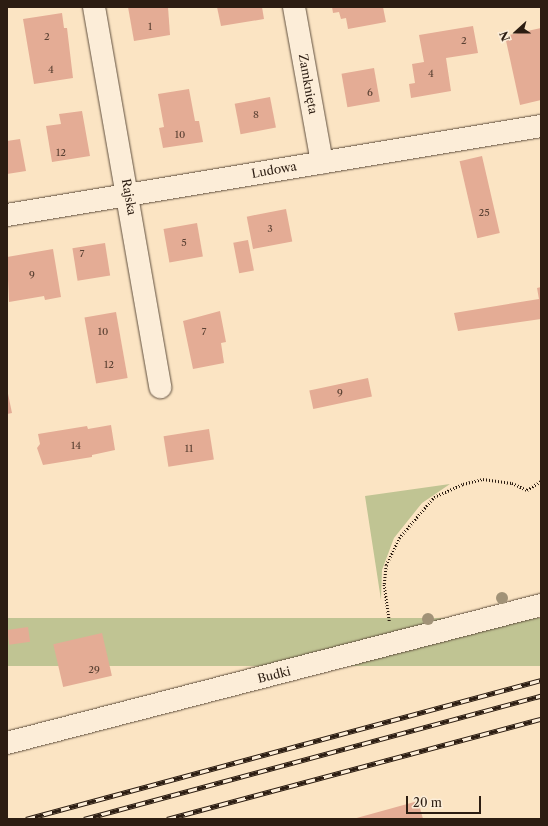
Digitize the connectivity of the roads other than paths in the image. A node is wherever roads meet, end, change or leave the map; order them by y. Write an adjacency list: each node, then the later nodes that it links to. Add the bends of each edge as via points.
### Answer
1 (94, 7): 5 (street, Rajska)
2 (294, 7): 4 (street, Zamknięta)
3 (541, 126): 4 (street, Ludowa)
4 (322, 162): 5 (street, Ludowa)
5 (128, 194): 6 (street, Ludowa); 7 (street, Rajska)
6 (7, 215)
7 (160, 387)
8 (541, 605): 9 (street, Budki)
9 (7, 742)

